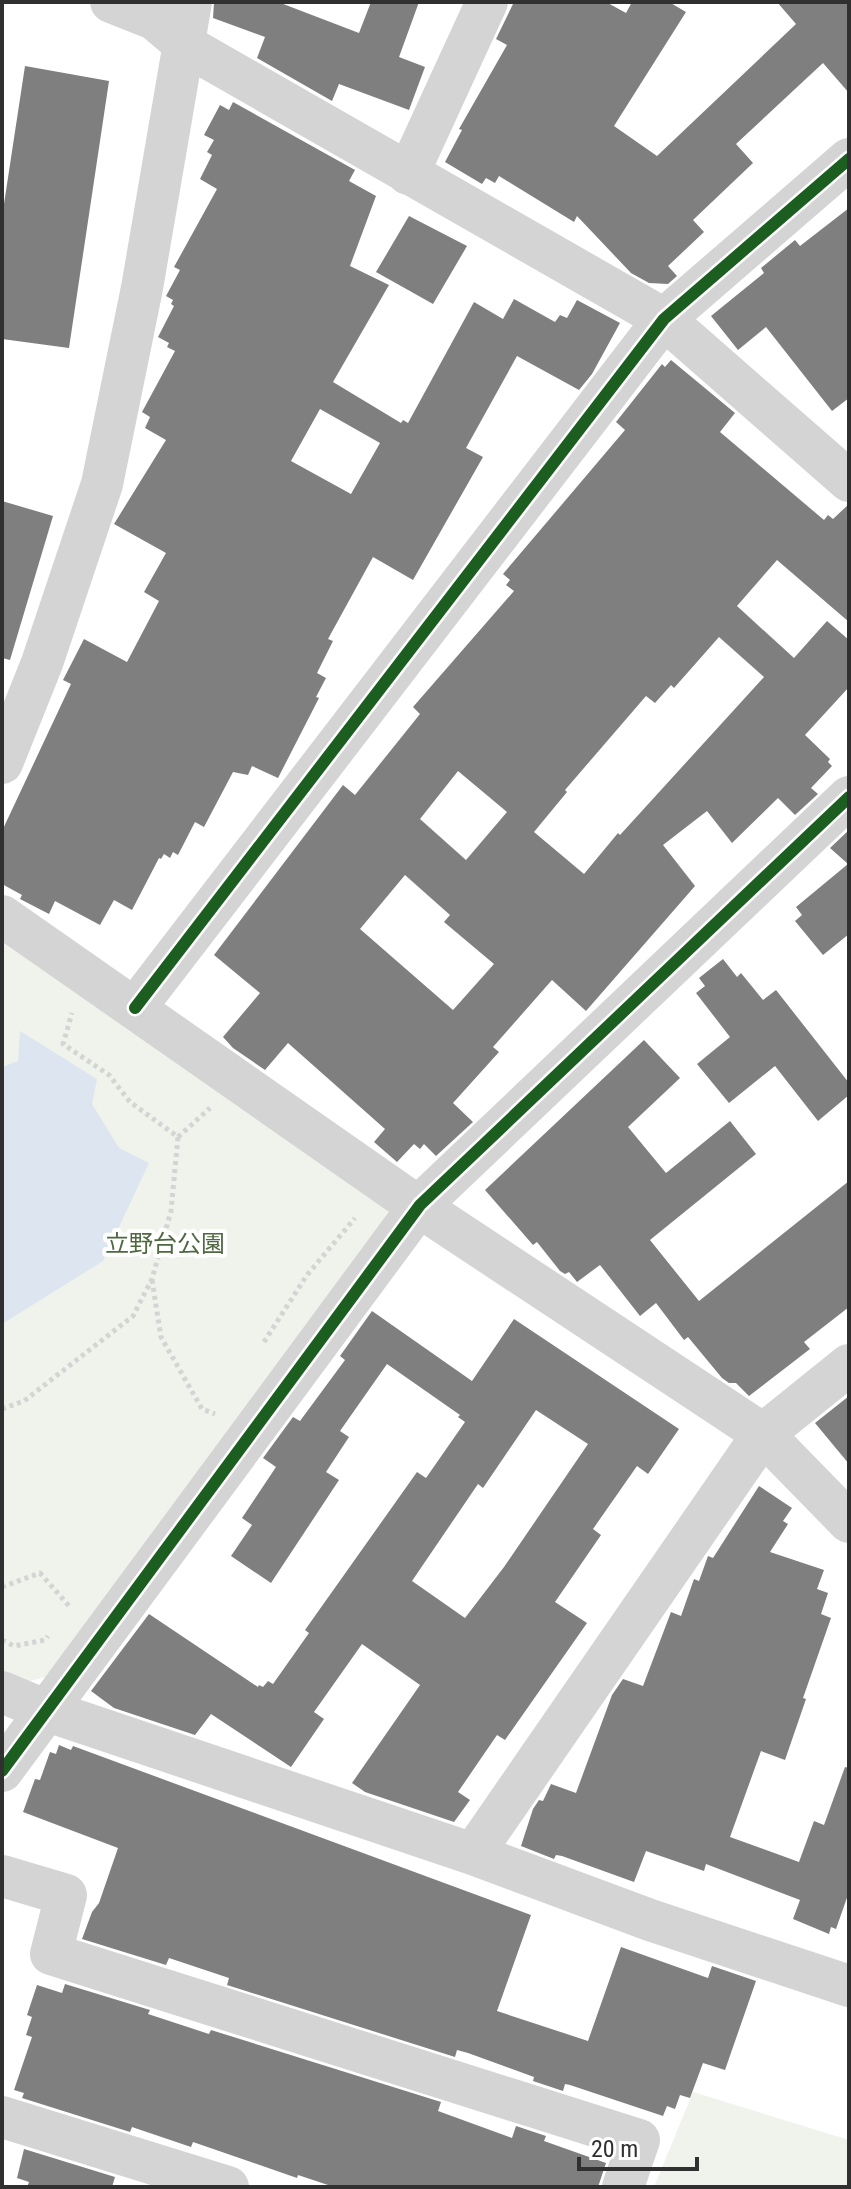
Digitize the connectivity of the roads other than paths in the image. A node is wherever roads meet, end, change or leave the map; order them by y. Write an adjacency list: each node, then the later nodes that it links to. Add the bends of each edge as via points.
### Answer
1 (111, 2): 4 (street, via 154,19)
2 (191, 2): 4 (street)
3 (487, 2): 6 (street)
4 (185, 45): 6 (street); 9 (street, via 102,484)
5 (849, 159): 7 (street)
6 (408, 174): 7 (street)
7 (664, 319): 8 (street); 12 (street)
8 (849, 481)
9 (2, 763)
10 (849, 797): 13 (street)
11 (2, 916): 12 (street)
12 (135, 1008): 13 (street)
13 (420, 1205): 15 (street); 18 (street)
14 (849, 1365): 15 (street)
15 (763, 1434): 16 (street); 20 (street)
16 (849, 1522)
17 (2, 1692): 18 (street)
18 (45, 1710): 19 (street); 20 (street)
19 (2, 1771)
20 (473, 1854): 22 (street)
21 (2, 1876): 25 (street, via 66,1895 51,1954 639,2140)
22 (849, 1986)
23 (2, 2117): 24 (street)
24 (228, 2187)
25 (623, 2187)

